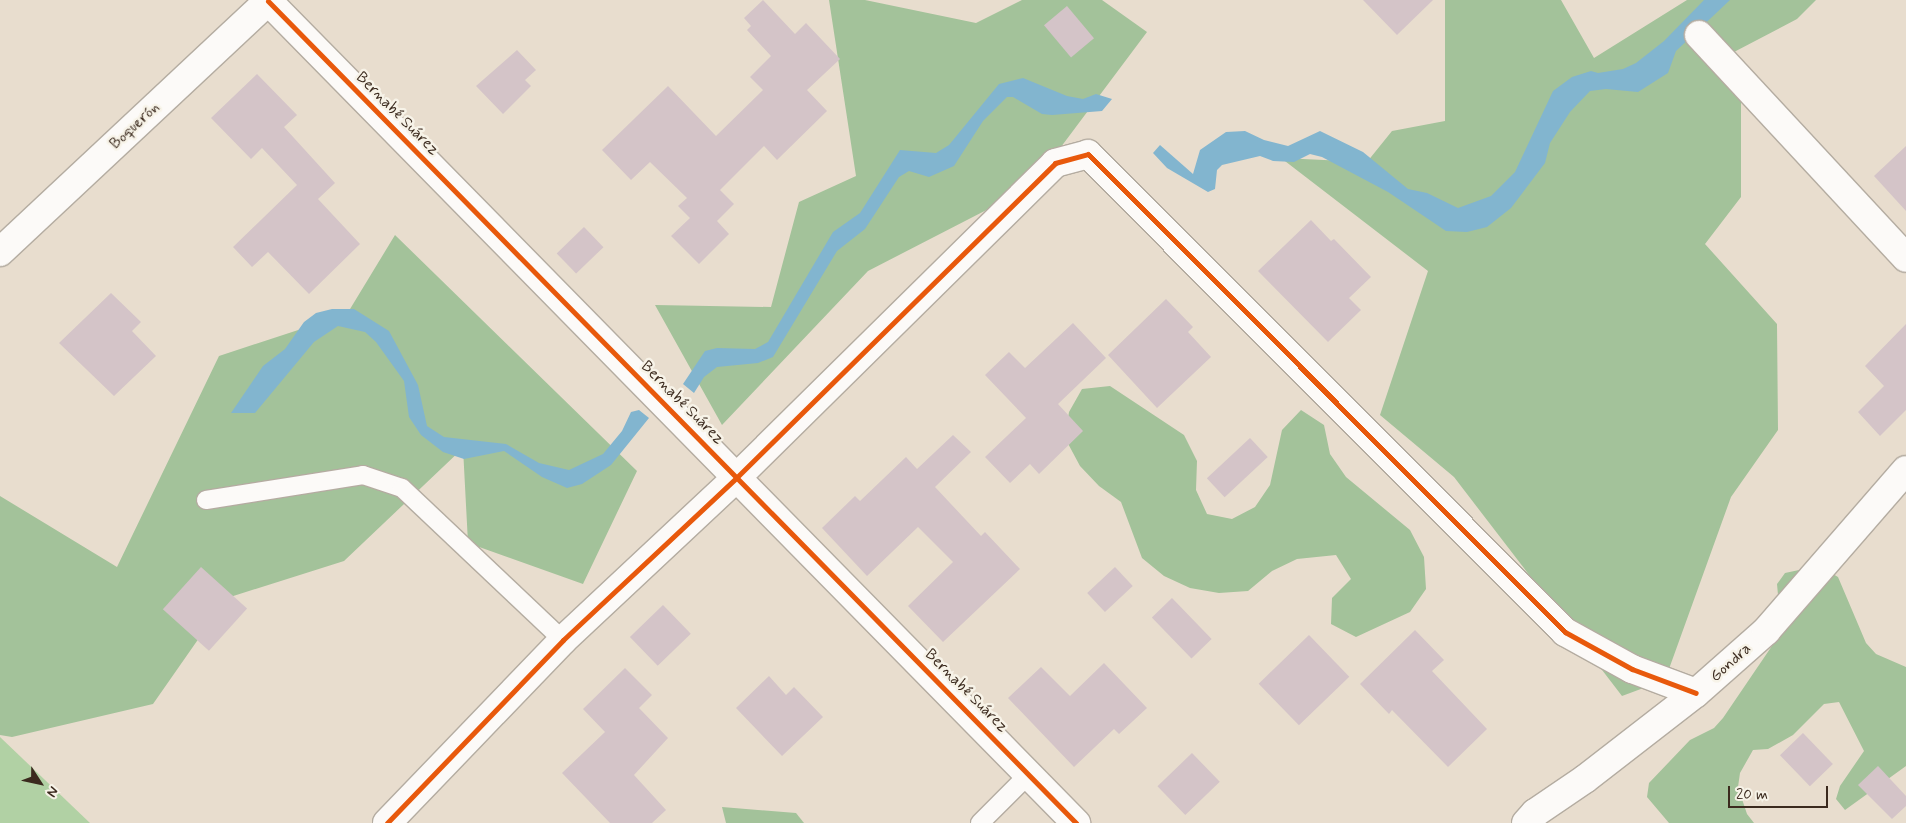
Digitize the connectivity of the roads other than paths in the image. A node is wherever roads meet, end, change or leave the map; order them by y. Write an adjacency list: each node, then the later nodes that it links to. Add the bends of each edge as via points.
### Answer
1 (269, 0): 3 (street, Boquerón); 6 (street, Bernabé Suárez)
2 (1699, 35): 4 (street)
3 (0, 252)
4 (1906, 258)
5 (1906, 470): 9 (street, Gondra, via 1766,631)
6 (737, 476): 8 (street); 9 (street, via 1055,163 1088,154 1564,632 1632,669); 10 (street, Bernabé Suárez)
7 (206, 500): 8 (lane, via 363,475 402,488)
8 (564, 640): 11 (street)
9 (1696, 693): 14 (street, Gondra)
10 (1030, 773): 12 (lane); 13 (street, Bernabé Suárez)
11 (387, 823)
12 (980, 823)
13 (1076, 823)
14 (1526, 823)

